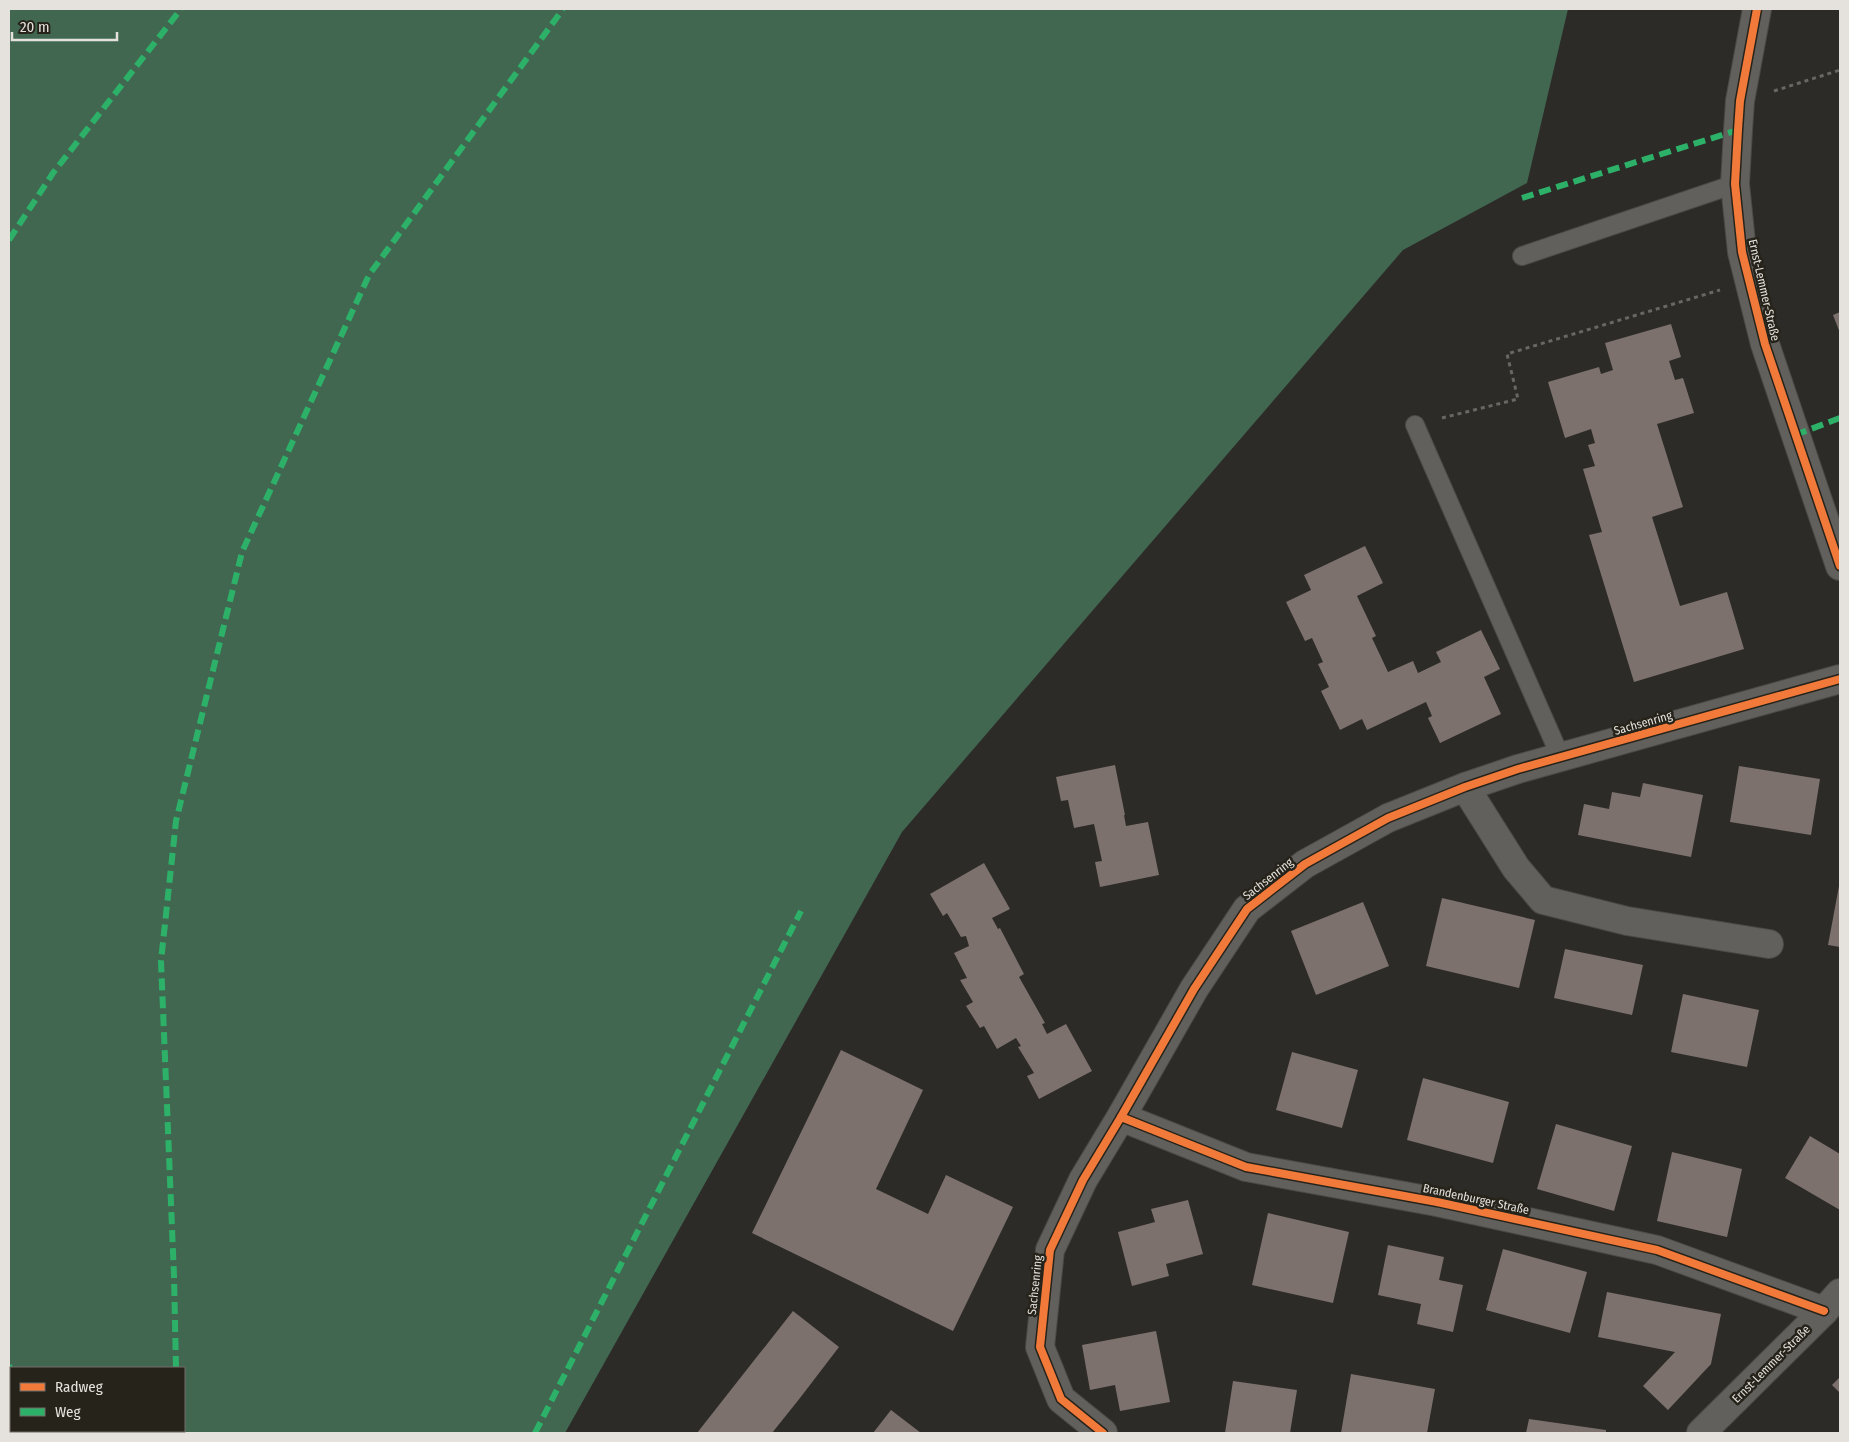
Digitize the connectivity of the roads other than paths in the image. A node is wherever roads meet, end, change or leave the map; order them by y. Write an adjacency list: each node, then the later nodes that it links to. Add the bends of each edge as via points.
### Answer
1 (1757, 9): 2 (street, Ernst-Lemmer-Straße, via 1740,101)
2 (1735, 184): 3 (lane); 5 (street, Ernst-Lemmer-Straße, via 1742,252 1764,344)
3 (1522, 256)
4 (1415, 425): 7 (lane)
5 (1840, 566)
6 (1840, 679): 7 (street, Sachsenring)
7 (1561, 758): 8 (street, Sachsenring)
8 (1465, 787): 9 (street, via 1516,868 1543,900 1627,921); 10 (street, Sachsenring, via 1388,818 1305,864 1247,909 1194,989)
9 (1769, 944)
10 (1121, 1118): 11 (street, Brandenburger Straße, via 1246,1167 1437,1202 1656,1250); 12 (street, Sachsenring, via 1083,1180 1050,1250 1040,1347 1061,1399)
11 (1832, 1302): 13 (street, Ernst-Lemmer-Straße)
12 (1104, 1433)
13 (1701, 1433)

